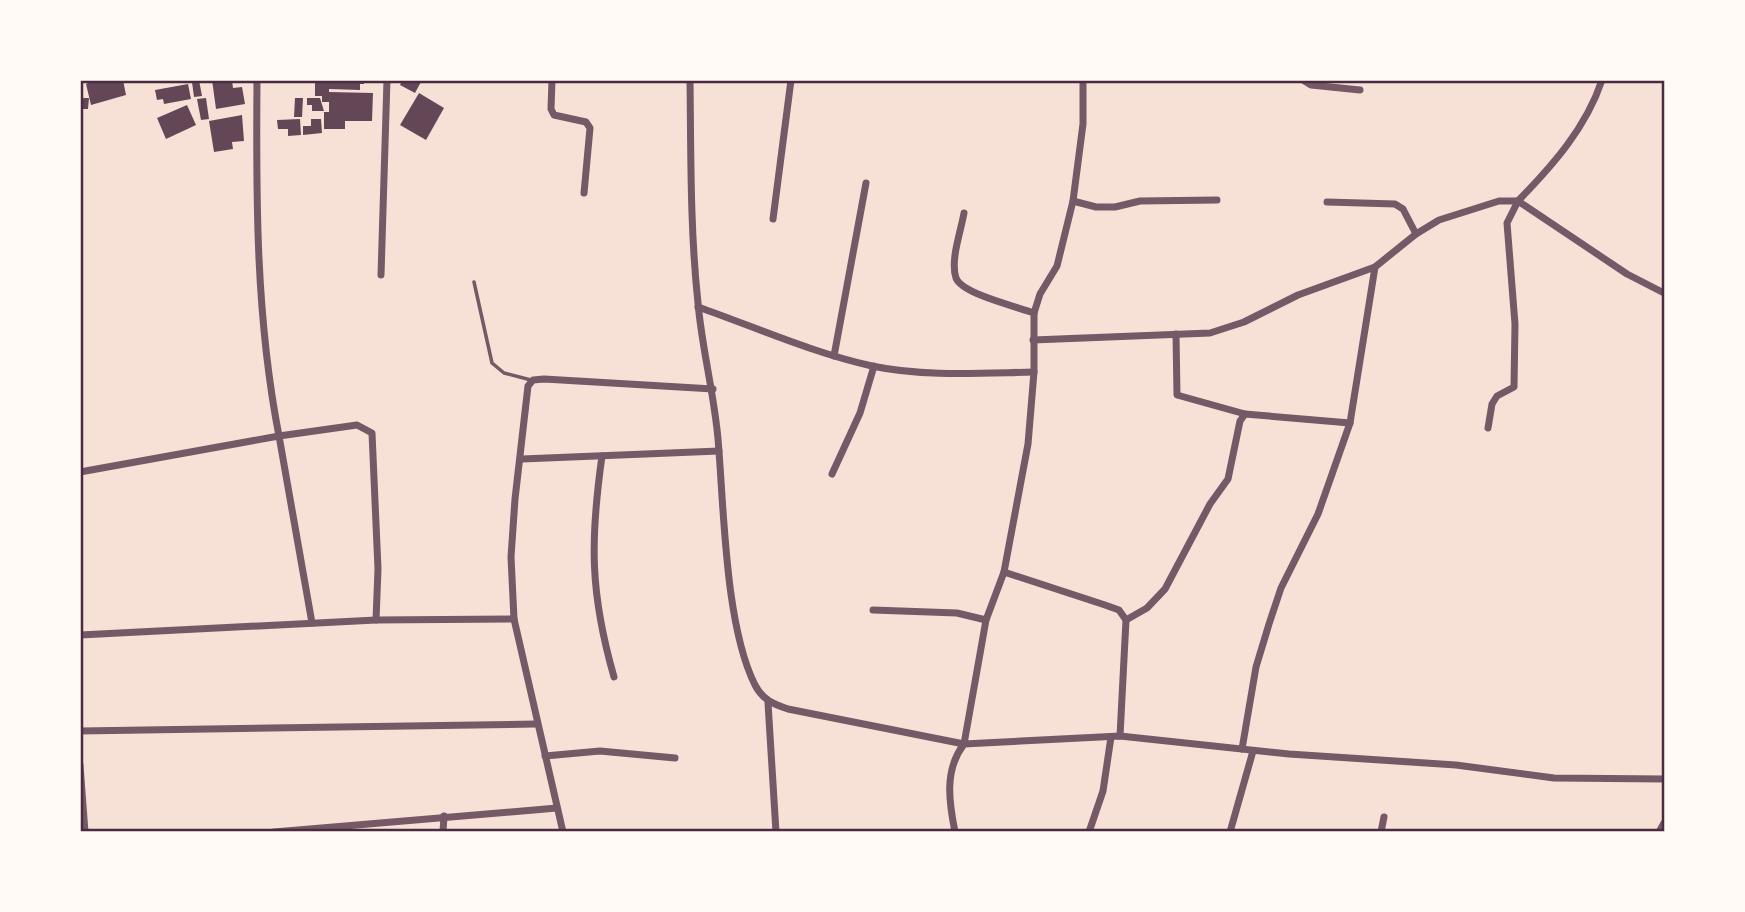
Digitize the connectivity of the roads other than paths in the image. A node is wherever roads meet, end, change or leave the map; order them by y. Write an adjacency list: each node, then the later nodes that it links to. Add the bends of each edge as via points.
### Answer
1 (257, 80): 35 (street, via 259,306)
2 (387, 80): 20 (street)
3 (552, 80): 11 (street, via 554,115 586,122 590,128)
4 (690, 80): 23 (street)
5 (792, 80): 17 (street)
6 (1083, 80): 13 (street, via 1083,124)
7 (1303, 80): 9 (street, via 1311,85)
8 (1602, 80): 14 (street, via 1573,138)
9 (1360, 90)
10 (866, 183): 27 (street)
11 (584, 193)
12 (1217, 200): 13 (street, via 1140,201 1115,207)
13 (1073, 201): 24 (street, via 1057,266)
14 (1518, 201): 18 (street, via 1468,209); 22 (street, via 1627,274); 34 (street, via 1507,223 1515,324 1514,387 1497,396)
15 (1327, 202): 18 (street, via 1395,204 1403,209)
16 (964, 213): 24 (street, via 956,278 965,289)
17 (773, 219)
18 (1416, 234): 19 (street)
19 (1375, 267): 25 (street, via 1298,295 1244,322 1210,333); 33 (street)
20 (381, 275)
21 (474, 282): 30 (lane, via 492,363 504,373)
22 (1664, 293)
23 (698, 307): 27 (street); 31 (street)
24 (1034, 313): 26 (street)
25 (1176, 334): 26 (street); 32 (street, via 1177,395)
26 (1034, 340): 29 (street)
27 (834, 356): 28 (street)
28 (874, 366): 29 (street, via 957,374); 40 (street, via 860,413)
29 (1034, 372): 41 (street, via 1028,444)
30 (533, 380): 31 (street); 38 (street, via 528,386)
31 (713, 389): 36 (street)
32 (1245, 414): 33 (street); 46 (street, via 1228,479 1165,589 1147,608)
33 (1350, 423): 56 (street, via 1318,514 1281,588 1269,624 1256,667)
34 (1488, 428)
35 (279, 436): 39 (street); 44 (street, via 357,425 372,433); 47 (street)
36 (719, 451): 37 (street); 50 (street, via 734,603 751,674)
37 (602, 456): 38 (street); 49 (street, via 592,553 599,624)
38 (522, 459): 43 (street, via 511,557)
39 (80, 472)
40 (832, 474)
41 (1004, 572): 45 (street); 46 (street, via 1119,610)
42 (873, 610): 45 (street, via 957,613)
43 (514, 619): 44 (street); 51 (street)
44 (376, 620): 47 (street)
45 (986, 620): 55 (street)
46 (1126, 620): 53 (street)
47 (312, 623): 48 (street)
48 (80, 635)
49 (614, 677)
50 (768, 703): 55 (street); 71 (street)
51 (536, 724): 52 (street); 58 (street)
52 (80, 731)
53 (1120, 736): 54 (street); 56 (street)
54 (1111, 737): 55 (street); 73 (street, via 1103,791)
55 (964, 744): 72 (street, via 951,769 950,808)
56 (1242, 750): 57 (street)
57 (1253, 751): 61 (street, via 1455,765 1554,778); 74 (street)
58 (545, 757): 59 (street, via 600,751); 62 (street)
59 (675, 758)
60 (80, 765): 67 (street)
61 (1664, 779)
62 (557, 808): 63 (street); 70 (street)
63 (444, 816): 66 (street); 69 (street)
64 (1384, 817): 75 (street)
65 (1664, 823): 76 (street)
66 (337, 829): 68 (street)
67 (85, 831)
68 (274, 831)
69 (443, 831)
70 (564, 831)
71 (776, 831)
72 (956, 831)
73 (1089, 831)
74 (1230, 831)
75 (1381, 831)
76 (1659, 831)

